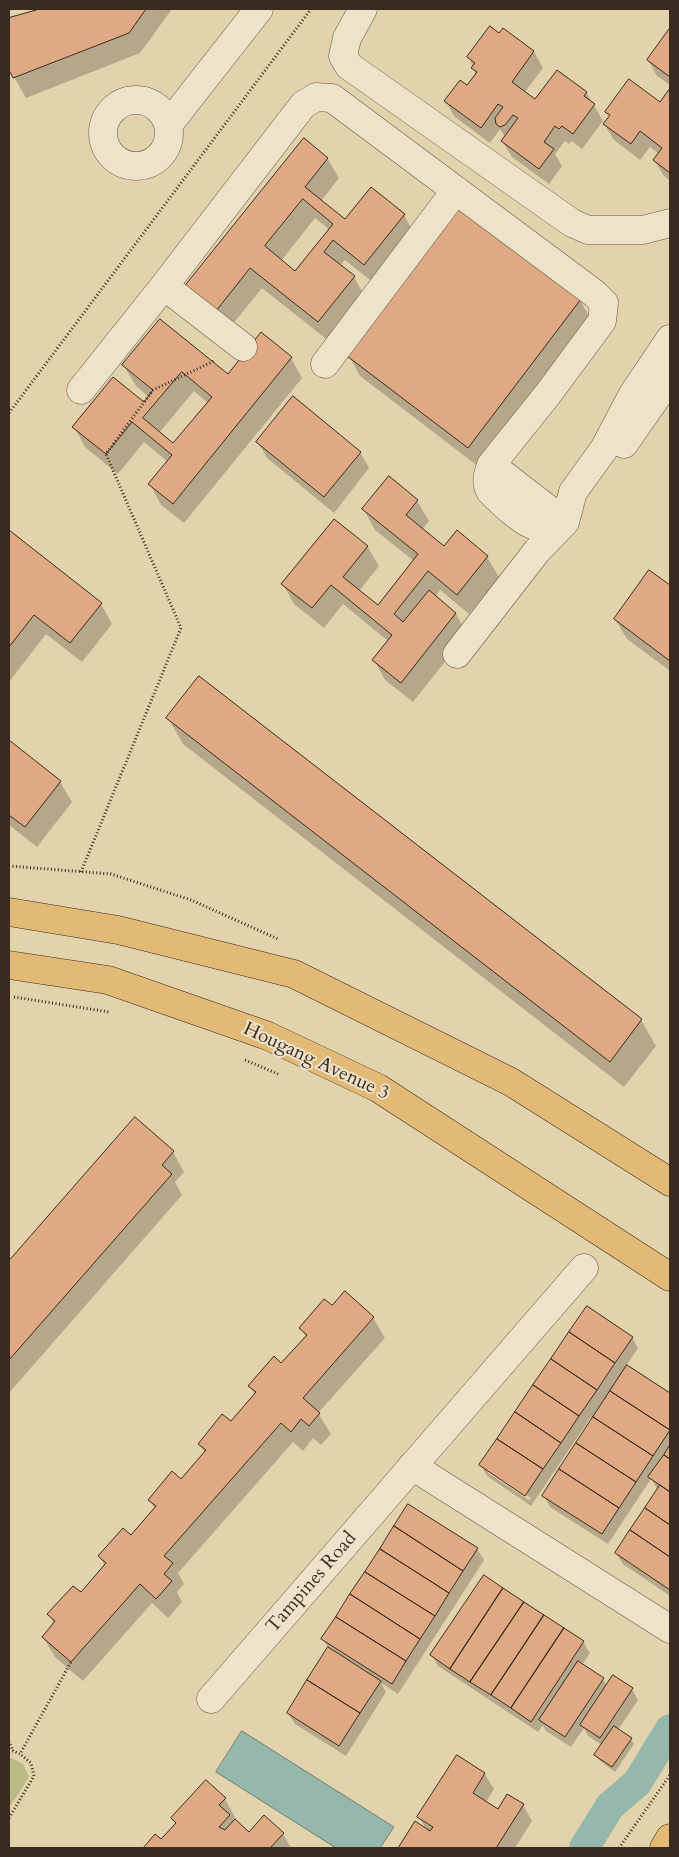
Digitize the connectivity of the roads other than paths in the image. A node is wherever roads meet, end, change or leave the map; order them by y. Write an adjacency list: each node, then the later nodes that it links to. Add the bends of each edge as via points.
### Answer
1 (259, 9): 3 (street)
2 (363, 9): 5 (street, via 347,38 343,56 350,66 572,223 588,230 643,230)
3 (168, 125)
4 (456, 190): 6 (street, via 332,98 316,97 304,105); 9 (street); 13 (street, via 604,303 602,322 491,465)
5 (670, 223)
6 (164, 286): 8 (street); 11 (street)
7 (670, 339): 12 (street, via 633,394 604,449)
8 (243, 347)
9 (324, 364)
10 (670, 378): 12 (street, via 588,495)
11 (81, 390)
12 (576, 487): 13 (street, via 568,514)
13 (561, 519): 14 (street)
14 (457, 654)
15 (9, 912): 17 (main road, via 118,930 294,974 511,1082)
16 (9, 965): 19 (main road, Hougang Avenue 3, via 108,980 268,1036 358,1077)
17 (670, 1182)
18 (584, 1268): 20 (street, Tampines Road)
19 (670, 1277)
20 (412, 1466): 21 (street); 22 (street, Tampines Road)
21 (670, 1629)
22 (211, 1699)
23 (670, 1838): 24 (main road)
24 (664, 1848)

